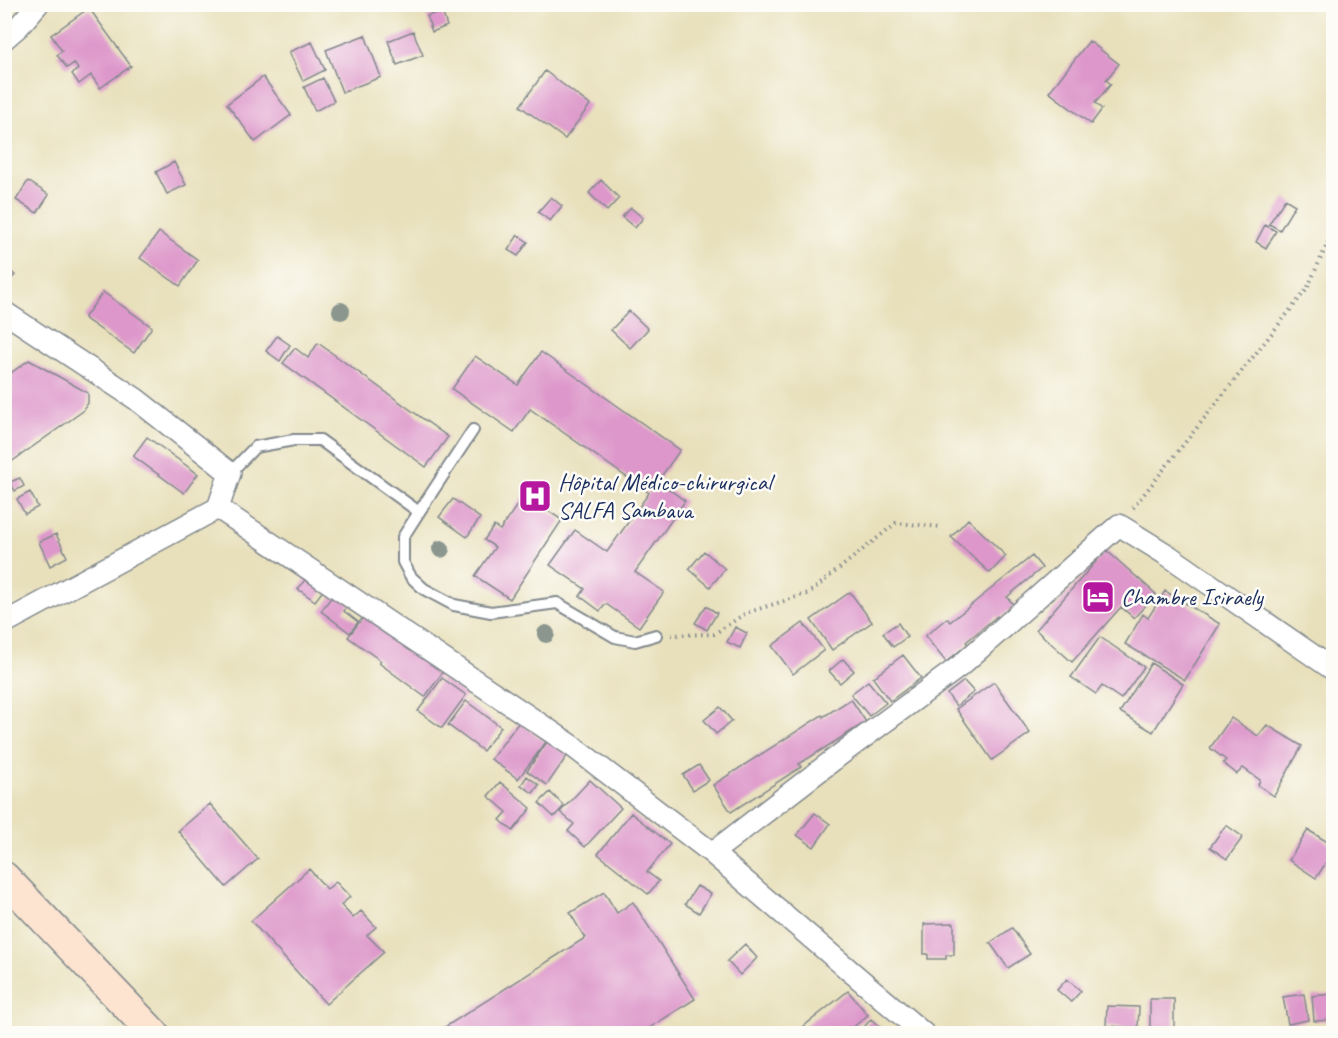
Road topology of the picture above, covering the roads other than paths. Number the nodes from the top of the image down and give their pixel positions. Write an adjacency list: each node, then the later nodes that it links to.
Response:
1 (38, 4): 2 (street)
2 (4, 39)
3 (4, 312): 5 (street)
4 (473, 430): 7 (lane)
5 (230, 472): 6 (street); 7 (lane)
6 (218, 508): 8 (street); 11 (street)
7 (419, 512): 9 (lane)
8 (4, 623)
9 (656, 635)
10 (1334, 670): 11 (street)
11 (712, 853): 14 (street)
12 (4, 878): 13 (main road)
13 (154, 1034)
14 (924, 1034)

